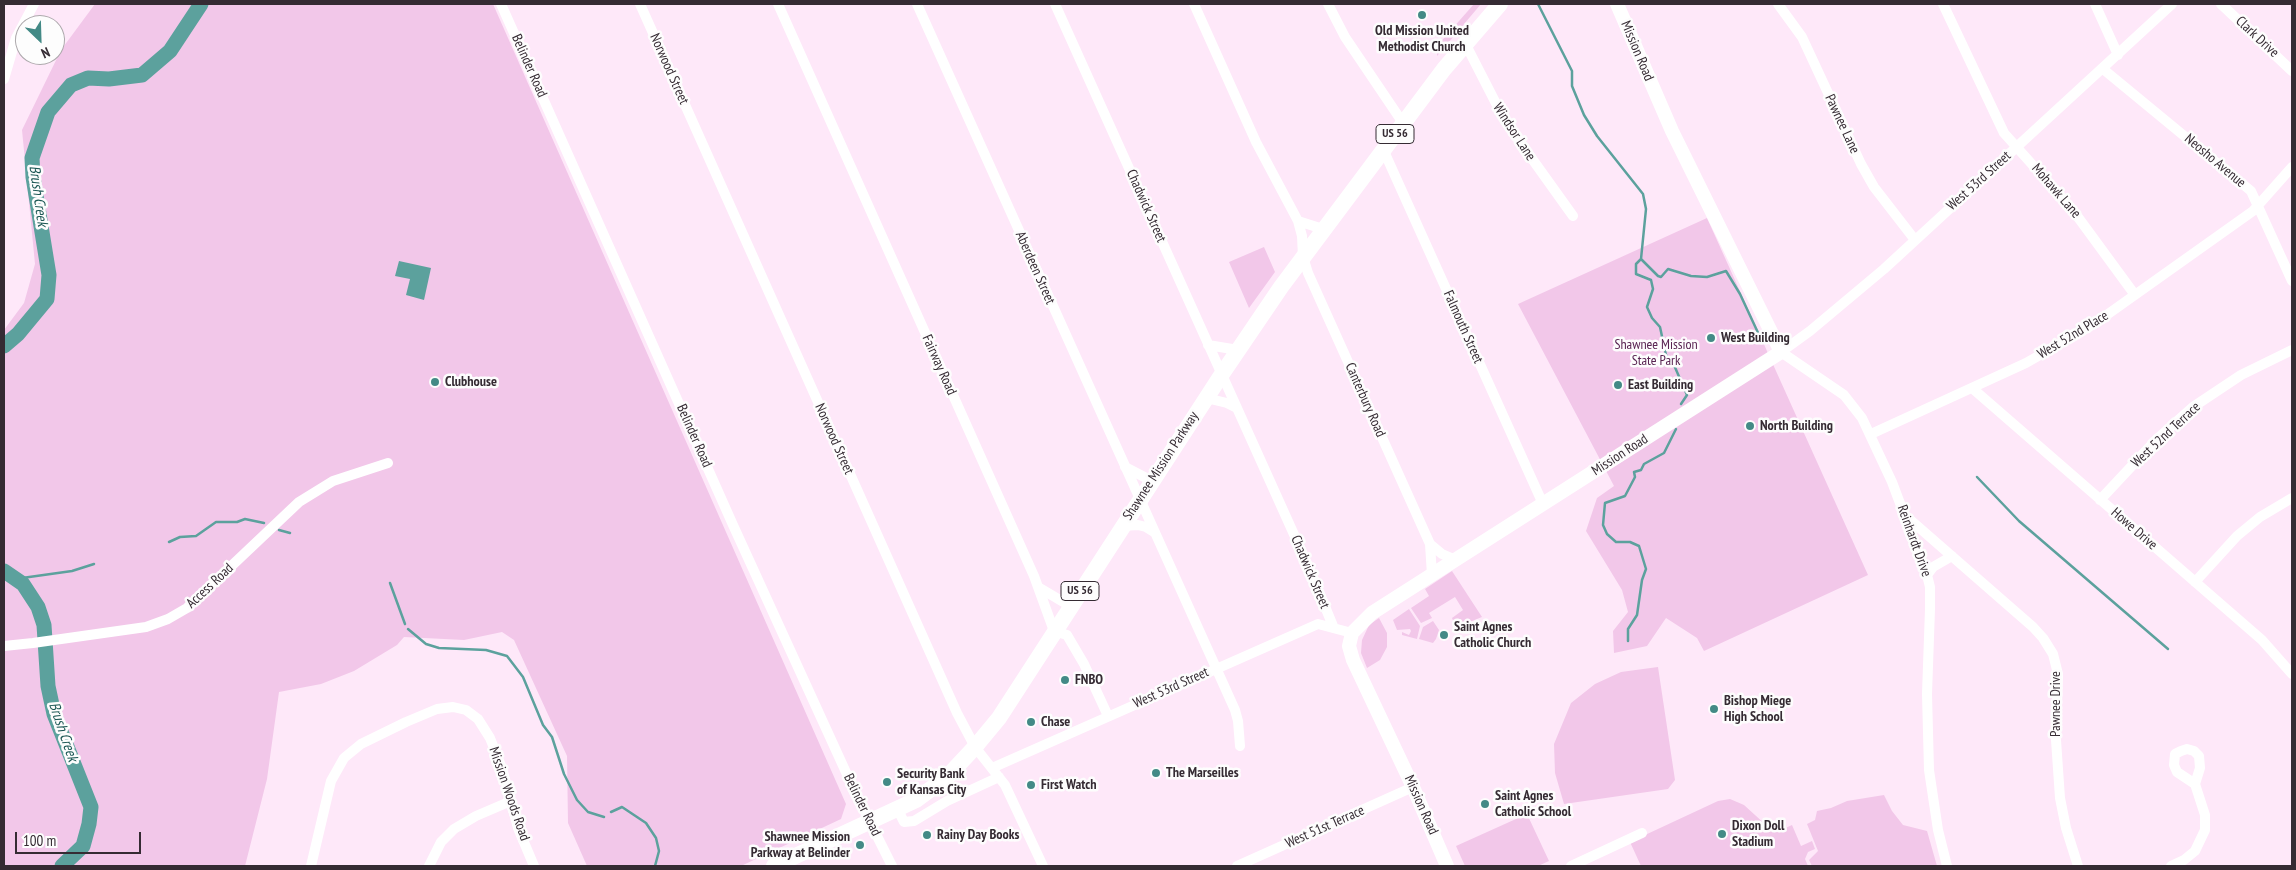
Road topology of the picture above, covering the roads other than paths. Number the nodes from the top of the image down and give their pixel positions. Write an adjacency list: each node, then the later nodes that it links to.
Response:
1 (34, 4): 20 (street)
2 (501, 4): 74 (street, Belinder Road)
3 (640, 4): 68 (street, Norwood Street)
4 (778, 4): 58 (street, Fairway Road)
5 (917, 4): 43 (street, Aberdeen Street)
6 (1056, 4): 33 (street, Chadwick Street)
7 (1194, 4): 27 (street)
8 (1328, 4): 21 (street)
9 (1500, 4): 16 (highway, Shawnee Mission Parkway / US 56)
10 (1617, 4): 36 (main road, Mission Road)
11 (1778, 4): 29 (street, Pawnee Lane)
12 (1944, 4): 22 (street, Mohawk Lane)
13 (2095, 4): 17 (street)
14 (2172, 4): 17 (street, West 53rd Street)
15 (2221, 4): 19 (street, Clark Drive)
16 (1465, 42): 21 (highway, Shawnee Mission Parkway / US 56); 26 (street, Windsor Lane)
17 (2118, 55): 18 (street, West 53rd Street)
18 (2102, 69): 22 (street, West 53rd Street); 25 (street, Neosho Avenue)
19 (2292, 71)
20 (4, 75)
21 (1403, 123): 23 (highway, Shawnee Mission Parkway / US 56)
22 (2016, 148): 29 (street, West 53rd Street); 32 (street, Mohawk Lane)
23 (1384, 149): 28 (highway, Shawnee Mission Parkway / US 56); 48 (street, Falmouth Street)
24 (2292, 168): 25 (street, West 52nd Place)
25 (2259, 206): 31 (street, Neosho Avenue); 32 (street, West 52nd Place)
26 (1573, 216)
27 (1298, 221): 28 (street); 30 (street, Canterbury Road)
28 (1323, 229): 30 (highway, Shawnee Mission Parkway / US 56)
29 (1915, 240): 36 (street, West 53rd Street)
30 (1303, 257): 34 (highway, Shawnee Mission Parkway / US 56); 52 (street, Canterbury Road)
31 (2292, 281)
32 (2135, 295): 38 (street, West 52nd Place)
33 (1208, 345): 34 (street); 37 (street, Chadwick Street)
34 (1238, 350): 37 (highway, Shawnee Mission Parkway / US 56)
35 (2292, 350): 47 (street, West 52nd Terrace)
36 (1781, 352): 41 (street, Reinhardt Drive); 48 (main road, Mission Road)
37 (1222, 374): 39 (highway, Shawnee Mission Parkway / US 56); 40 (street, Chadwick Street)
38 (1972, 388): 41 (street, West 52nd Place); 47 (street, Howe Drive)
39 (1206, 398): 40 (street); 44 (highway, Shawnee Mission Parkway / US 56)
40 (1237, 408): 60 (street, Chadwick Street)
41 (1871, 434): 49 (street, Reinhardt Drive)
42 (388, 463): 63 (street, Access Road)
43 (1124, 467): 44 (street); 46 (street, Aberdeen Street)
44 (1152, 481): 46 (highway, Shawnee Mission Parkway / US 56)
45 (2292, 498): 57 (street)
46 (1139, 500): 50 (highway, Shawnee Mission Parkway / US 56); 51 (street, Aberdeen Street)
47 (2100, 500): 57 (street, Howe Drive)
48 (1543, 504): 54 (main road, Mission Road)
49 (1905, 515): 53 (street, Pawnee Drive); 56 (street, Reinhardt Drive)
50 (1122, 526): 51 (street); 59 (highway, Shawnee Mission Parkway / US 56)
51 (1154, 532): 65 (street, Aberdeen Street)
52 (1430, 544): 54 (street); 55 (street, Canterbury Road)
53 (1952, 556): 56 (street); 86 (street, Pawnee Drive)
54 (1456, 560): 55 (main road, Mission Road)
55 (1432, 575): 62 (main road, Mission Road)
56 (1927, 575): 85 (street, Reinhardt Drive)
57 (2195, 582): 64 (street, Howe Drive)
58 (1038, 587): 59 (street); 61 (street, Fairway Road)
59 (1070, 606): 61 (highway, Shawnee Mission Parkway / US 56)
60 (1333, 626): 62 (street, West 53rd Street); 65 (street, West 53rd Street)
61 (1054, 631): 66 (street); 68 (highway, Shawnee Mission Parkway / US 56)
62 (1352, 633): 71 (main road, Mission Road)
63 (4, 646)
64 (2290, 667)
65 (1216, 668): 66 (street, West 53rd Street); 67 (street, Aberdeen Street)
66 (1108, 716): 69 (street, West 53rd Street)
67 (1240, 746)
68 (975, 747): 69 (street, Norwood Street); 73 (highway, Shawnee Mission Parkway / US 56)
69 (995, 773): 73 (street, West 53rd Street); 82 (street, Norwood Street)
70 (2195, 784): 87 (street)
71 (1413, 787): 83 (street, West 51st Terrace); 84 (main road, Mission Road)
72 (511, 801): 77 (street, Mission Woods Road); 78 (street); 79 (street, Mission Woods Road)
73 (898, 810): 74 (highway, Shawnee Mission Parkway / US 56)
74 (871, 823): 80 (highway, Shawnee Mission Parkway / US 56); 81 (street, Belinder Road)
75 (1642, 833): 76 (street)
76 (1576, 865)
77 (311, 866)
78 (429, 866)
79 (534, 866)
80 (774, 866)
81 (892, 866)
82 (1043, 866)
83 (1237, 866)
84 (1447, 866)
85 (1947, 866)
86 (2078, 866)
87 (2171, 866)

